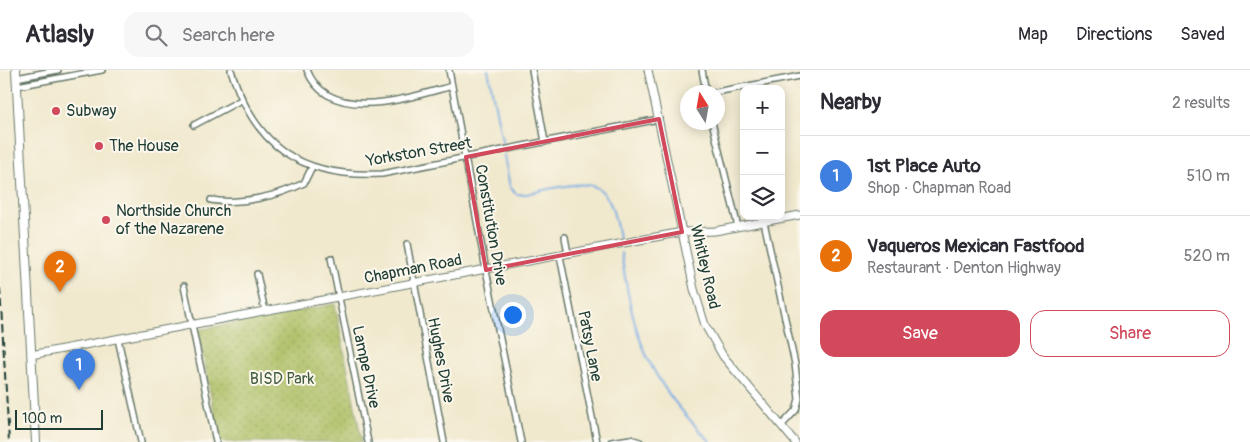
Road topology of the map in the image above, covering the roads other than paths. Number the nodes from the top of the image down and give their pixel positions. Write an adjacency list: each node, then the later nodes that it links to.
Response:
1 (58, 70): 10 (street)
2 (102, 70): 9 (street)
3 (231, 70): 16 (street, Yorkston Street)
4 (308, 70): 14 (street)
5 (450, 70): 14 (street, Constitution Drive)
6 (533, 70): 20 (street)
7 (648, 70): 17 (street, Whitley Road)
8 (702, 70): 12 (street)
9 (74, 73): 13 (street)
10 (16, 74): 13 (main road)
11 (800, 76): 15 (street)
12 (705, 85)
13 (17, 86): 40 (main road)
14 (452, 86): 21 (street, Constitution Drive)
15 (725, 90)
16 (241, 100): 18 (street); 22 (street, Yorkston Street)
17 (659, 119): 20 (street, Yorkston Street); 27 (street, Whitley Road)
18 (194, 125)
19 (714, 130): 26 (street)
20 (545, 142): 21 (street, Yorkston Street)
21 (466, 157): 22 (street, Yorkston Street); 32 (street, Constitution Drive)
22 (312, 167): 23 (street)
23 (211, 200)
24 (800, 215): 25 (street, Chapman Road)
25 (764, 222): 26 (street, Chapman Road); 41 (street)
26 (738, 227): 27 (street, Chapman Road)
27 (682, 232): 30 (street, Chapman Road); 42 (street, Whitley Road)
28 (565, 237): 30 (street, Patsy Lane)
29 (407, 244): 34 (street, Hughes Drive)
30 (564, 255): 32 (street, Chapman Road); 49 (street, Patsy Lane)
31 (331, 258): 36 (street, Lampe Drive)
32 (486, 270): 34 (street, Chapman Road); 48 (street, Constitution Drive)
33 (257, 274): 37 (street)
34 (414, 283): 36 (street, Chapman Road); 47 (street, Hughes Drive)
35 (184, 286): 38 (street)
36 (340, 297): 37 (street, Chapman Road); 46 (street, Lampe Drive)
37 (265, 311): 38 (street, Chapman Road)
38 (192, 325): 39 (street, Chapman Road); 45 (street)
39 (118, 339): 40 (street, Chapman Road); 44 (street)
40 (31, 355): 43 (main road)
41 (798, 364): 42 (street)
42 (782, 425): 52 (street, Whitley Road)
43 (36, 442)
44 (141, 442)
45 (216, 442)
46 (368, 442)
47 (444, 442)
48 (521, 442)
49 (597, 442)
50 (611, 442): 51 (street)
51 (640, 442)
52 (795, 442)

